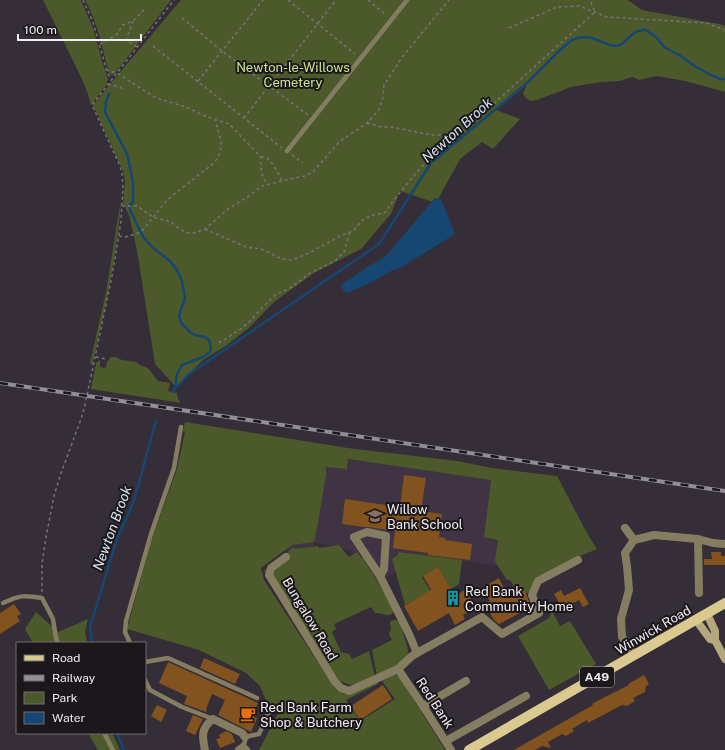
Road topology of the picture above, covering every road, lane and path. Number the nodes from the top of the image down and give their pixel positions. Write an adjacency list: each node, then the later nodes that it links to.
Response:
1 (83, 0): 18 (path)
2 (174, 0): 20 (path)
3 (263, 0): 21 (path)
4 (288, 0): 15 (path)
5 (336, 0): 15 (path)
6 (368, 0): 13 (path)
7 (407, 0): 13 (lane)
8 (449, 0): 33 (path)
9 (590, 0): 11 (path)
10 (146, 8): 14 (path)
11 (595, 12): 16 (path); 17 (path); 34 (path)
12 (182, 18): 21 (path)
13 (392, 19): 22 (lane)
14 (133, 21): 18 (path); 20 (path)
15 (317, 24): 22 (path); 28 (path)
16 (509, 28)
17 (725, 30)
18 (100, 44): 23 (path)
19 (153, 46): 26 (path)
20 (137, 47): 24 (path)
21 (222, 51): 26 (path); 28 (path)
22 (361, 58): 31 (lane)
23 (106, 70): 24 (path); 25 (path)
24 (117, 73): 25 (path); 32 (path)
25 (111, 80): 27 (path)
26 (198, 81): 30 (path)
27 (108, 84): 29 (path); 40 (path)
28 (269, 86): 30 (path); 31 (path)
29 (124, 90)
30 (244, 118): 35 (path)
31 (313, 119): 35 (lane)
32 (214, 120): 36 (path); 41 (path)
33 (366, 123): 34 (path); 38 (path)
34 (458, 135): 43 (path)
35 (287, 151): 37 (path)
36 (261, 157): 38 (path); 39 (path)
37 (303, 163)
38 (282, 181): 39 (path)
39 (268, 184): 42 (path)
40 (121, 206): 41 (path); 44 (path)
41 (153, 217): 42 (path); 44 (path)
42 (205, 229): 43 (path)
43 (350, 232): 45 (path)
44 (119, 236): 46 (path)
45 (219, 344)
46 (96, 357): 47 (path); 57 (path)
47 (106, 359)
48 (181, 427): 64 (lane)
49 (625, 528): 51 (street)
50 (698, 539): 51 (street); 52 (street); 56 (street)
51 (634, 540): 66 (street)
52 (725, 544)
53 (286, 557): 69 (street, Bungalow Road)
54 (578, 560): 65 (street)
55 (380, 576): 55 (street); 65 (street)
56 (699, 593)
57 (42, 598): 58 (lane); 63 (lane)
58 (3, 603)
59 (725, 603): 60 (main road, Winwick Road / A49)
60 (707, 614): 61 (main road, Winwick Road / A49); 62 (main road)
61 (696, 620): 62 (main road); 66 (main road, Winwick Road / A49)
62 (714, 640): 67 (main road)
63 (58, 642)
64 (130, 642)
65 (417, 653): 69 (street)
66 (635, 655): 84 (main road, Winwick Road / A49)
67 (725, 659)
68 (146, 662): 73 (lane)
69 (398, 669): 74 (street, Red Bank)
70 (466, 681): 74 (street)
71 (146, 682): 76 (lane)
72 (526, 696): 79 (street)
73 (257, 698)
74 (424, 706): 79 (street, Red Bank)
75 (269, 712): 78 (lane)
76 (213, 719): 78 (street); 82 (street)
77 (105, 734): 81 (lane)
78 (245, 737): 80 (lane)
79 (446, 741): 83 (street, Red Bank)
80 (243, 749)
81 (113, 750)
82 (204, 750)
83 (451, 750)
84 (469, 750)

